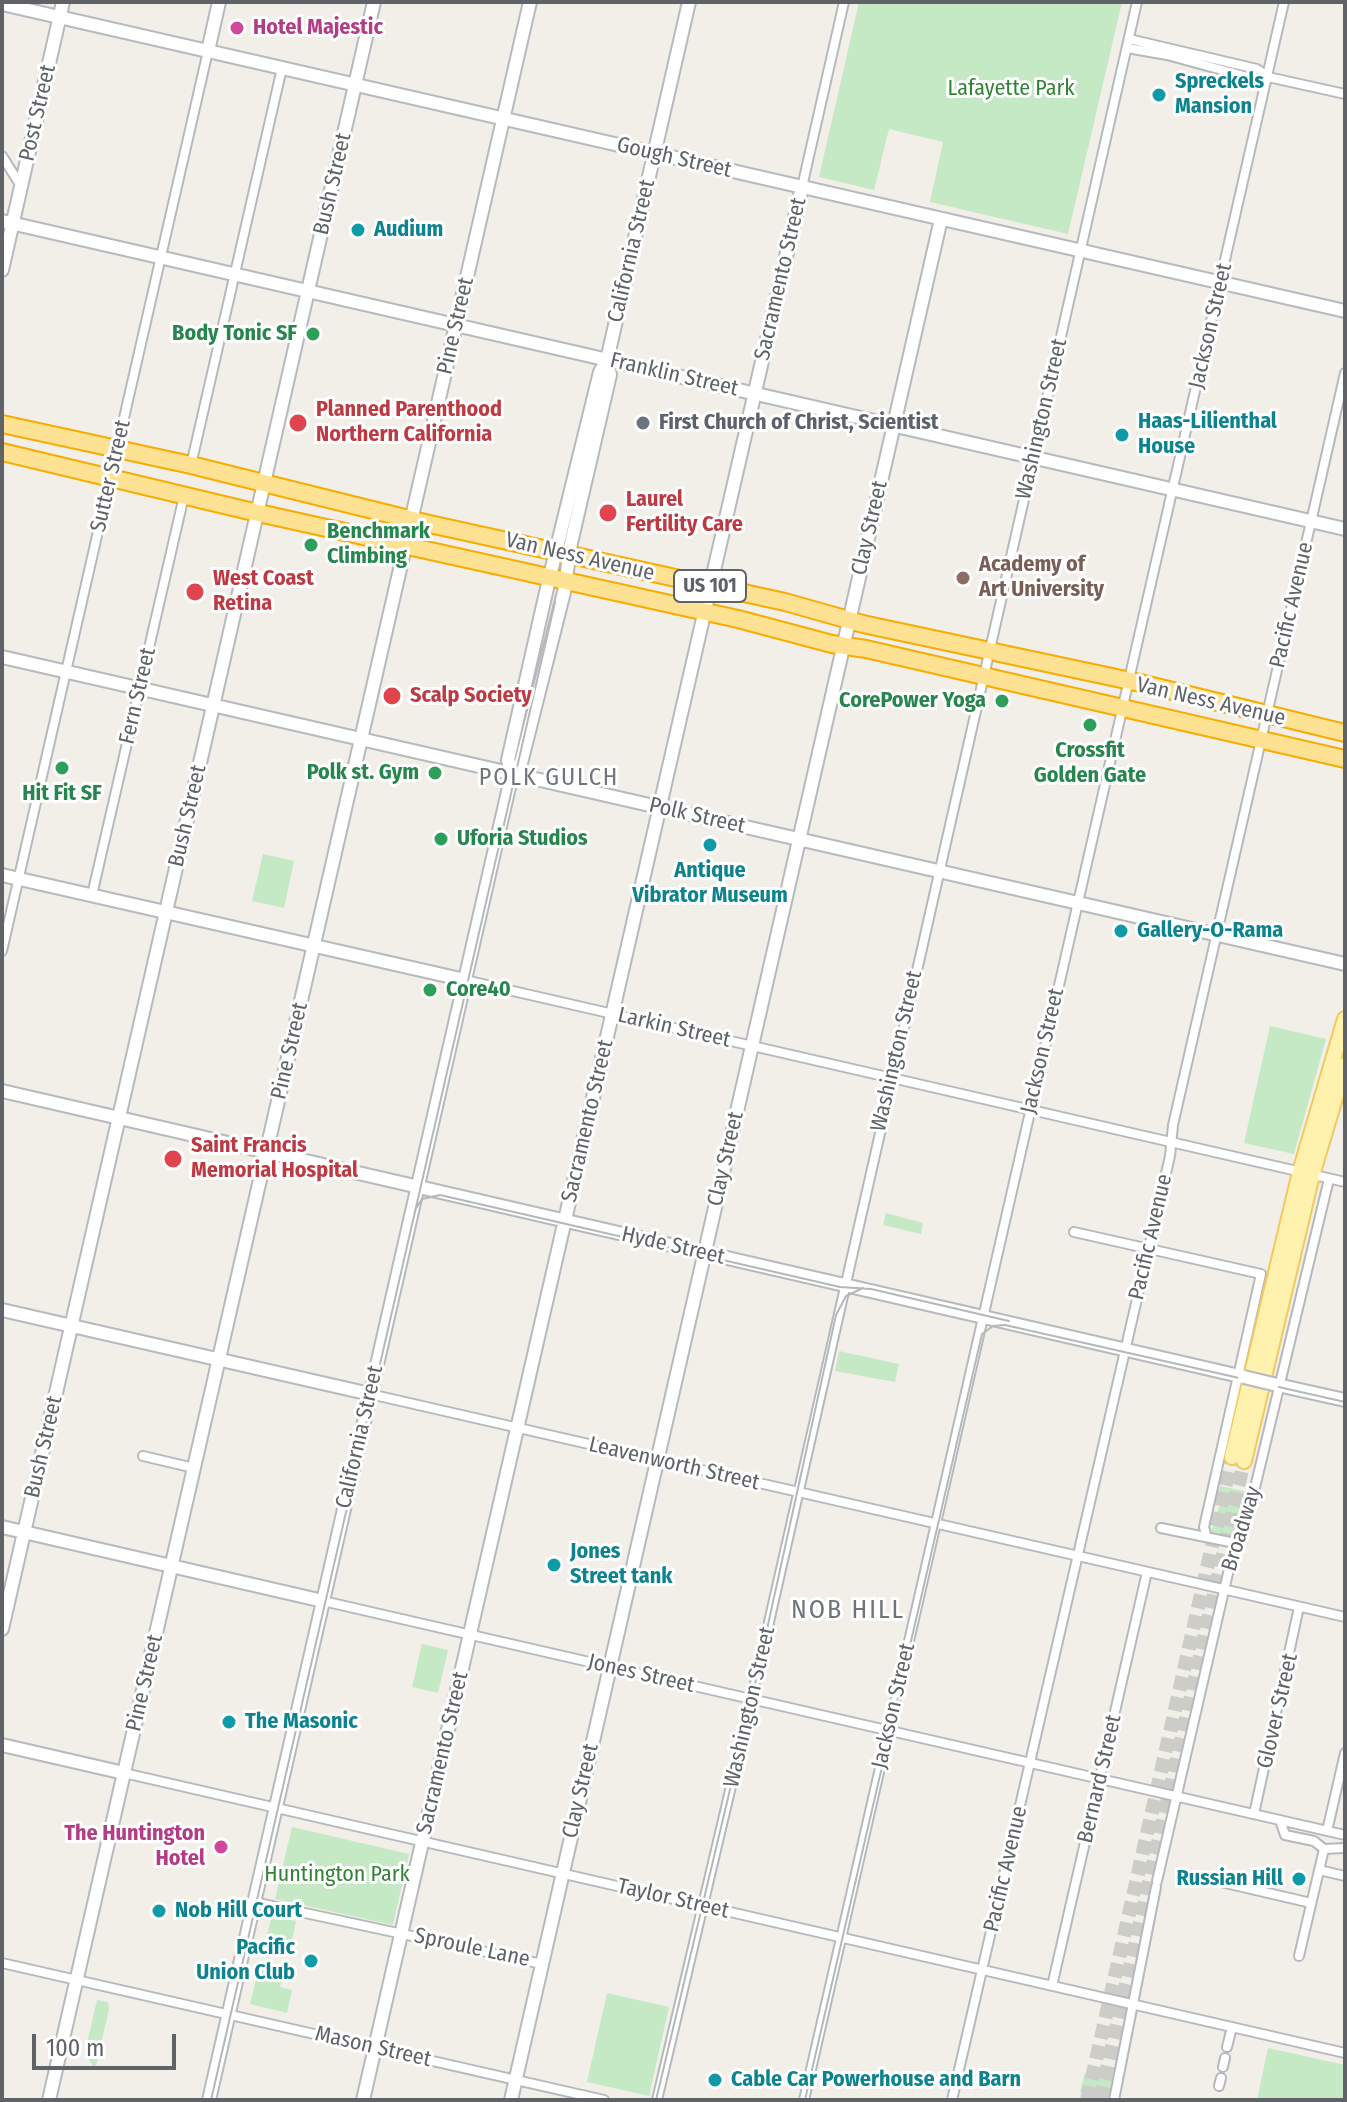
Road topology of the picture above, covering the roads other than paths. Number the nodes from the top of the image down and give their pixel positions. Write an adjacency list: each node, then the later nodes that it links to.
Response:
1 (63, 2): 10 (street, Post Street)
2 (219, 2): 12 (street, Sutter Street)
3 (374, 2): 15 (street, Bush Street)
4 (530, 2): 17 (street, Pine Street)
5 (689, 2): 18 (street, California Street)
6 (844, 2): 21 (street, Sacramento Street)
7 (1137, 2): 11 (street, Washington Street)
8 (1284, 2): 14 (street, Jackson Street)
9 (2, 4): 10 (street, Gough Street)
10 (60, 17): 12 (street, Gough Street); 20 (street, Post Street)
11 (1128, 44): 14 (street); 24 (street, Washington Street)
12 (208, 51): 13 (street, Gough Street); 25 (street, Sutter Street)
13 (282, 68): 15 (street, Gough Street); 27 (street)
14 (1268, 77): 16 (street); 28 (street, Jackson Street)
15 (355, 85): 17 (street, Gough Street); 29 (street, Bush Street)
16 (1345, 94)
17 (503, 119): 18 (street, Gough Street); 31 (street, Pine Street)
18 (654, 153): 21 (street, Gough Street); 32 (street, California Street)
19 (2, 156): 20 (street)
20 (21, 186): 23 (street, Post Street)
21 (802, 187): 22 (street, Gough Street); 34 (street, Sacramento Street)
22 (941, 219): 24 (street, Gough Street); 36 (street, Clay Street)
23 (7, 223): 25 (street, Franklin Street); 26 (street, Post Street)
24 (1080, 251): 28 (street, Gough Street); 39 (street, Washington Street)
25 (161, 258): 27 (street, Franklin Street); 37 (street, Sutter Street)
26 (2, 270)
27 (234, 275): 29 (street, Franklin Street); 40 (street)
28 (1221, 284): 30 (street, Gough Street); 43 (street, Jackson Street)
29 (308, 291): 31 (street, Franklin Street); 42 (street, Bush Street)
30 (1345, 311)
31 (456, 325): 32 (street, Franklin Street); 46 (street, Pine Street)
32 (607, 360): 34 (street, Franklin Street); 50 (street, California Street)
33 (1345, 373): 47 (street, Pacific Avenue)
34 (755, 393): 36 (street, Franklin Street); 52 (street, Sacramento Street)
35 (2, 424): 37 (highway, Van Ness Avenue / US 101)
36 (894, 425): 39 (street, Franklin Street); 54 (street, Clay Street)
37 (117, 449): 40 (highway, Van Ness Avenue / US 101); 41 (street, Sutter Street)
38 (2, 452): 41 (highway, Van Ness Avenue / US 101)
39 (1033, 457): 43 (street, Franklin Street); 56 (street, Washington Street)
40 (191, 465): 42 (highway, Van Ness Avenue / US 101)
41 (111, 477): 44 (highway, Van Ness Avenue / US 101); 58 (street, Sutter Street)
42 (264, 484): 45 (street, Bush Street); 46 (highway, Van Ness Avenue / US 101)
43 (1172, 489): 47 (street, Franklin Street); 60 (street, Jackson Street)
44 (184, 496): 45 (highway, Van Ness Avenue / US 101); 61 (street, Fern Street)
45 (258, 512): 49 (highway, Van Ness Avenue / US 101); 62 (street, Bush Street)
46 (412, 519): 49 (street, Pine Street); 50 (highway, Van Ness Avenue / US 101)
47 (1311, 521): 48 (street, Franklin Street); 64 (street, Pacific Avenue)
48 (1345, 529)
49 (406, 544): 51 (highway, Van Ness Avenue / US 101); 66 (street, Pine Street)
50 (563, 553): 51 (street, California Street); 52 (highway, Van Ness Avenue / US 101)
51 (558, 579): 53 (highway, Van Ness Avenue / US 101); 69 (street, California Street)
52 (710, 586): 53 (street, Sacramento Street); 54 (highway, Van Ness Avenue / US 101)
53 (704, 612): 55 (highway, Van Ness Avenue / US 101); 70 (street, Sacramento Street)
54 (849, 620): 55 (street, Clay Street); 56 (highway, Van Ness Avenue / US 101)
55 (843, 646): 59 (highway, Van Ness Avenue / US 101); 71 (street, Clay Street)
56 (988, 652): 59 (street, Washington Street); 60 (highway, Van Ness Avenue / US 101)
57 (2, 657): 58 (street, Polk Street)
58 (66, 671): 61 (street, Polk Street); 74 (street, Sutter Street)
59 (983, 676): 63 (highway, Van Ness Avenue / US 101); 72 (street, Washington Street)
60 (1128, 682): 63 (street, Jackson Street); 64 (highway, Van Ness Avenue / US 101)
61 (140, 688): 62 (street, Polk Street); 75 (street, Fern Street)
62 (213, 705): 66 (street, Polk Street); 77 (street, Bush Street)
63 (1122, 708): 67 (highway, Van Ness Avenue / US 101); 76 (street, Jackson Street)
64 (1267, 715): 65 (highway, Van Ness Avenue / US 101); 67 (street, Pacific Avenue)
65 (1345, 733)
66 (361, 739): 69 (street, Polk Street); 79 (street, Pine Street)
67 (1261, 741): 68 (highway, Van Ness Avenue / US 101); 78 (street, Pacific Avenue)
68 (1345, 759)
69 (512, 774): 70 (street, Polk Street); 82 (street, California Street)
70 (660, 807): 71 (street, Polk Street); 83 (street, Sacramento Street)
71 (799, 839): 72 (street, Polk Street); 85 (street, Clay Street)
72 (938, 871): 76 (street, Polk Street); 87 (street, Washington Street)
73 (2, 875): 74 (street, Larkin Street)
74 (19, 878): 75 (street, Larkin Street); 80 (street, Sutter Street)
75 (92, 895): 77 (street, Larkin Street)
76 (1077, 903): 78 (street, Polk Street); 89 (street, Jackson Street)
77 (166, 912): 79 (street, Larkin Street); 90 (street, Bush Street)
78 (1217, 934): 81 (street, Polk Street); 91 (street, Pacific Avenue)
79 (314, 946): 82 (street, Larkin Street); 92 (street, Pine Street)
80 (2, 951)
81 (1345, 964)
82 (465, 980): 83 (street, Larkin Street); 96 (street, California Street)
83 (612, 1014): 85 (street, Larkin Street); 97 (street, Sacramento Street)
84 (1345, 1019): 93 (main road, Broadway)
85 (752, 1046): 87 (street, Larkin Street); 100 (street, Clay Street)
86 (1345, 1065): 93 (main road, Broadway)
87 (891, 1078): 89 (street, Larkin Street); 101 (street, Washington Street)
88 (2, 1091): 90 (street, Hyde Street)
89 (1030, 1110): 91 (street, Larkin Street); 103 (street, Jackson Street)
90 (119, 1118): 92 (street, Hyde Street); 104 (street, Bush Street)
91 (1171, 1142): 93 (street, Larkin Street); 99 (street, Pacific Avenue)
92 (267, 1153): 96 (street, Hyde Street); 106 (street, Pine Street)
93 (1306, 1173): 94 (street, Larkin Street); 113 (main road, Broadway)
94 (1329, 1179): 95 (street, Larkin Street); 108 (street, Broadway)
95 (1345, 1182)
96 (417, 1187): 97 (street, Hyde Street); 109 (street, California Street)
97 (565, 1221): 100 (street, Hyde Street); 111 (street, Sacramento Street)
98 (1074, 1232): 99 (street)
99 (1149, 1247): 105 (street, Pacific Avenue); 107 (street, Broadway)
100 (704, 1253): 101 (street, Hyde Street); 114 (street, Clay Street)
101 (844, 1285): 103 (street, Hyde Street); 116 (street, Washington Street)
102 (2, 1310): 104 (street, Leavenworth Street)
103 (982, 1318): 105 (street, Hyde Street); 117 (street, Jackson Street)
104 (72, 1326): 106 (street, Leavenworth Street); 120 (street, Bush Street)
105 (1125, 1350): 107 (street, Hyde Street); 123 (street, Pacific Avenue)
106 (219, 1359): 109 (street, Leavenworth Street); 115 (street, Pine Street)
107 (1241, 1377): 108 (street, Hyde Street, bridge); 121 (street, Broadway)
108 (1277, 1385): 110 (street, Hyde Street); 122 (street, Broadway)
109 (370, 1394): 111 (street, Leavenworth Street); 127 (street, California Street)
110 (1345, 1400)
111 (517, 1428): 114 (street, Leavenworth Street); 131 (street, Sacramento Street)
112 (143, 1456): 115 (street)
113 (1238, 1459)
114 (657, 1460): 116 (street, Leavenworth Street); 132 (street, Clay Street)
115 (194, 1468): 124 (street, Pine Street)
116 (798, 1492): 117 (street, Leavenworth Street); 133 (street, Washington Street)
117 (936, 1523): 123 (street, Leavenworth Street); 134 (street, Jackson Street)
118 (2, 1527): 120 (street, Jones Street)
119 (1161, 1528): 121 (street)
120 (24, 1532): 124 (street, Jones Street); 130 (street, Bush Street)
121 (1206, 1534): 122 (street)
122 (1235, 1543): 126 (street, Broadway)
123 (1078, 1556): 125 (street, Leavenworth Street); 137 (street, Pacific Avenue)
124 (172, 1566): 127 (street, Jones Street); 138 (street, Pine Street)
125 (1147, 1572): 126 (street, Leavenworth Street); 139 (street, Bernard Street)
126 (1224, 1590): 128 (street, Leavenworth Street); 140 (street, Broadway)
127 (323, 1601): 131 (street, Jones Street); 141 (street, California Street)
128 (1299, 1607): 129 (street, Leavenworth Street); 142 (street, Glover Street)
129 (1345, 1617)
130 (2, 1629)
131 (470, 1635): 132 (street, Jones Street); 146 (street, Sacramento Street)
132 (610, 1667): 133 (street, Jones Street); 150 (street, Clay Street)
133 (752, 1699): 134 (street, Jones Street); 155 (street, Washington Street)
134 (888, 1731): 137 (street, Jones Street); 157 (street, Jackson Street)
135 (2, 1745): 138 (street, Taylor Street)
136 (1345, 1753): 144 (street)
137 (1030, 1763): 139 (street, Jones Street); 161 (street, Pacific Avenue)
138 (124, 1773): 141 (street, Taylor Street); 162 (street, Pine Street)
139 (1100, 1779): 140 (street, Jones Street); 163 (street, Bernard Street)
140 (1177, 1797): 142 (street, Jones Street); 164 (street, Broadway)
141 (276, 1808): 146 (street, Taylor Street); 153 (street, California Street)
142 (1254, 1814): 143 (street, Jones Street)
143 (1280, 1820): 144 (street, Jones Street); 148 (street, Jones Street)
144 (1327, 1831): 145 (street, Jones Street)
145 (1345, 1835)
146 (423, 1841): 150 (street, Taylor Street); 156 (street, Sacramento Street)
147 (1345, 1848): 148 (street, Jones Street)
148 (1324, 1849): 149 (street)
149 (1319, 1870): 151 (street); 154 (street)
150 (562, 1873): 155 (street, Taylor Street); 160 (street, Clay Street)
151 (1345, 1876)
152 (1204, 1878): 154 (street)
153 (254, 1902): 156 (street, Sproule Lane); 165 (street, California Street)
154 (1311, 1903): 158 (street)
155 (703, 1906): 157 (street, Taylor Street); 176 (street, Washington Street)
156 (401, 1934): 160 (street, Sproule Lane); 167 (street, Sacramento Street)
157 (841, 1939): 161 (street, Taylor Street); 177 (street, Jackson Street)
158 (1299, 1956)
159 (2, 1963): 162 (street, Mason Street)
160 (542, 1964): 170 (street, Clay Street)
161 (982, 1970): 163 (street, Taylor Street); 178 (street, Pacific Avenue)
162 (77, 1980): 165 (street, Mason Street); 171 (street, Pine Street)
163 (1052, 1986): 164 (street, Taylor Street)
164 (1131, 2005): 166 (street, Taylor Street); 179 (street, Broadway)
165 (228, 2015): 167 (street, Mason Street); 172 (street, California Street)
166 (1232, 2027): 168 (street); 169 (street, Taylor Street)
167 (375, 2047): 170 (street, Mason Street); 173 (street, Sacramento Street)
168 (1227, 2047)
169 (1345, 2053)
170 (515, 2080): 174 (street, Clay Street); 175 (street, Mason Street)
171 (49, 2100)
172 (209, 2100)
173 (363, 2100)
174 (511, 2100)
175 (604, 2100)
176 (657, 2100)
177 (804, 2100)
178 (952, 2100)
179 (1114, 2100)

